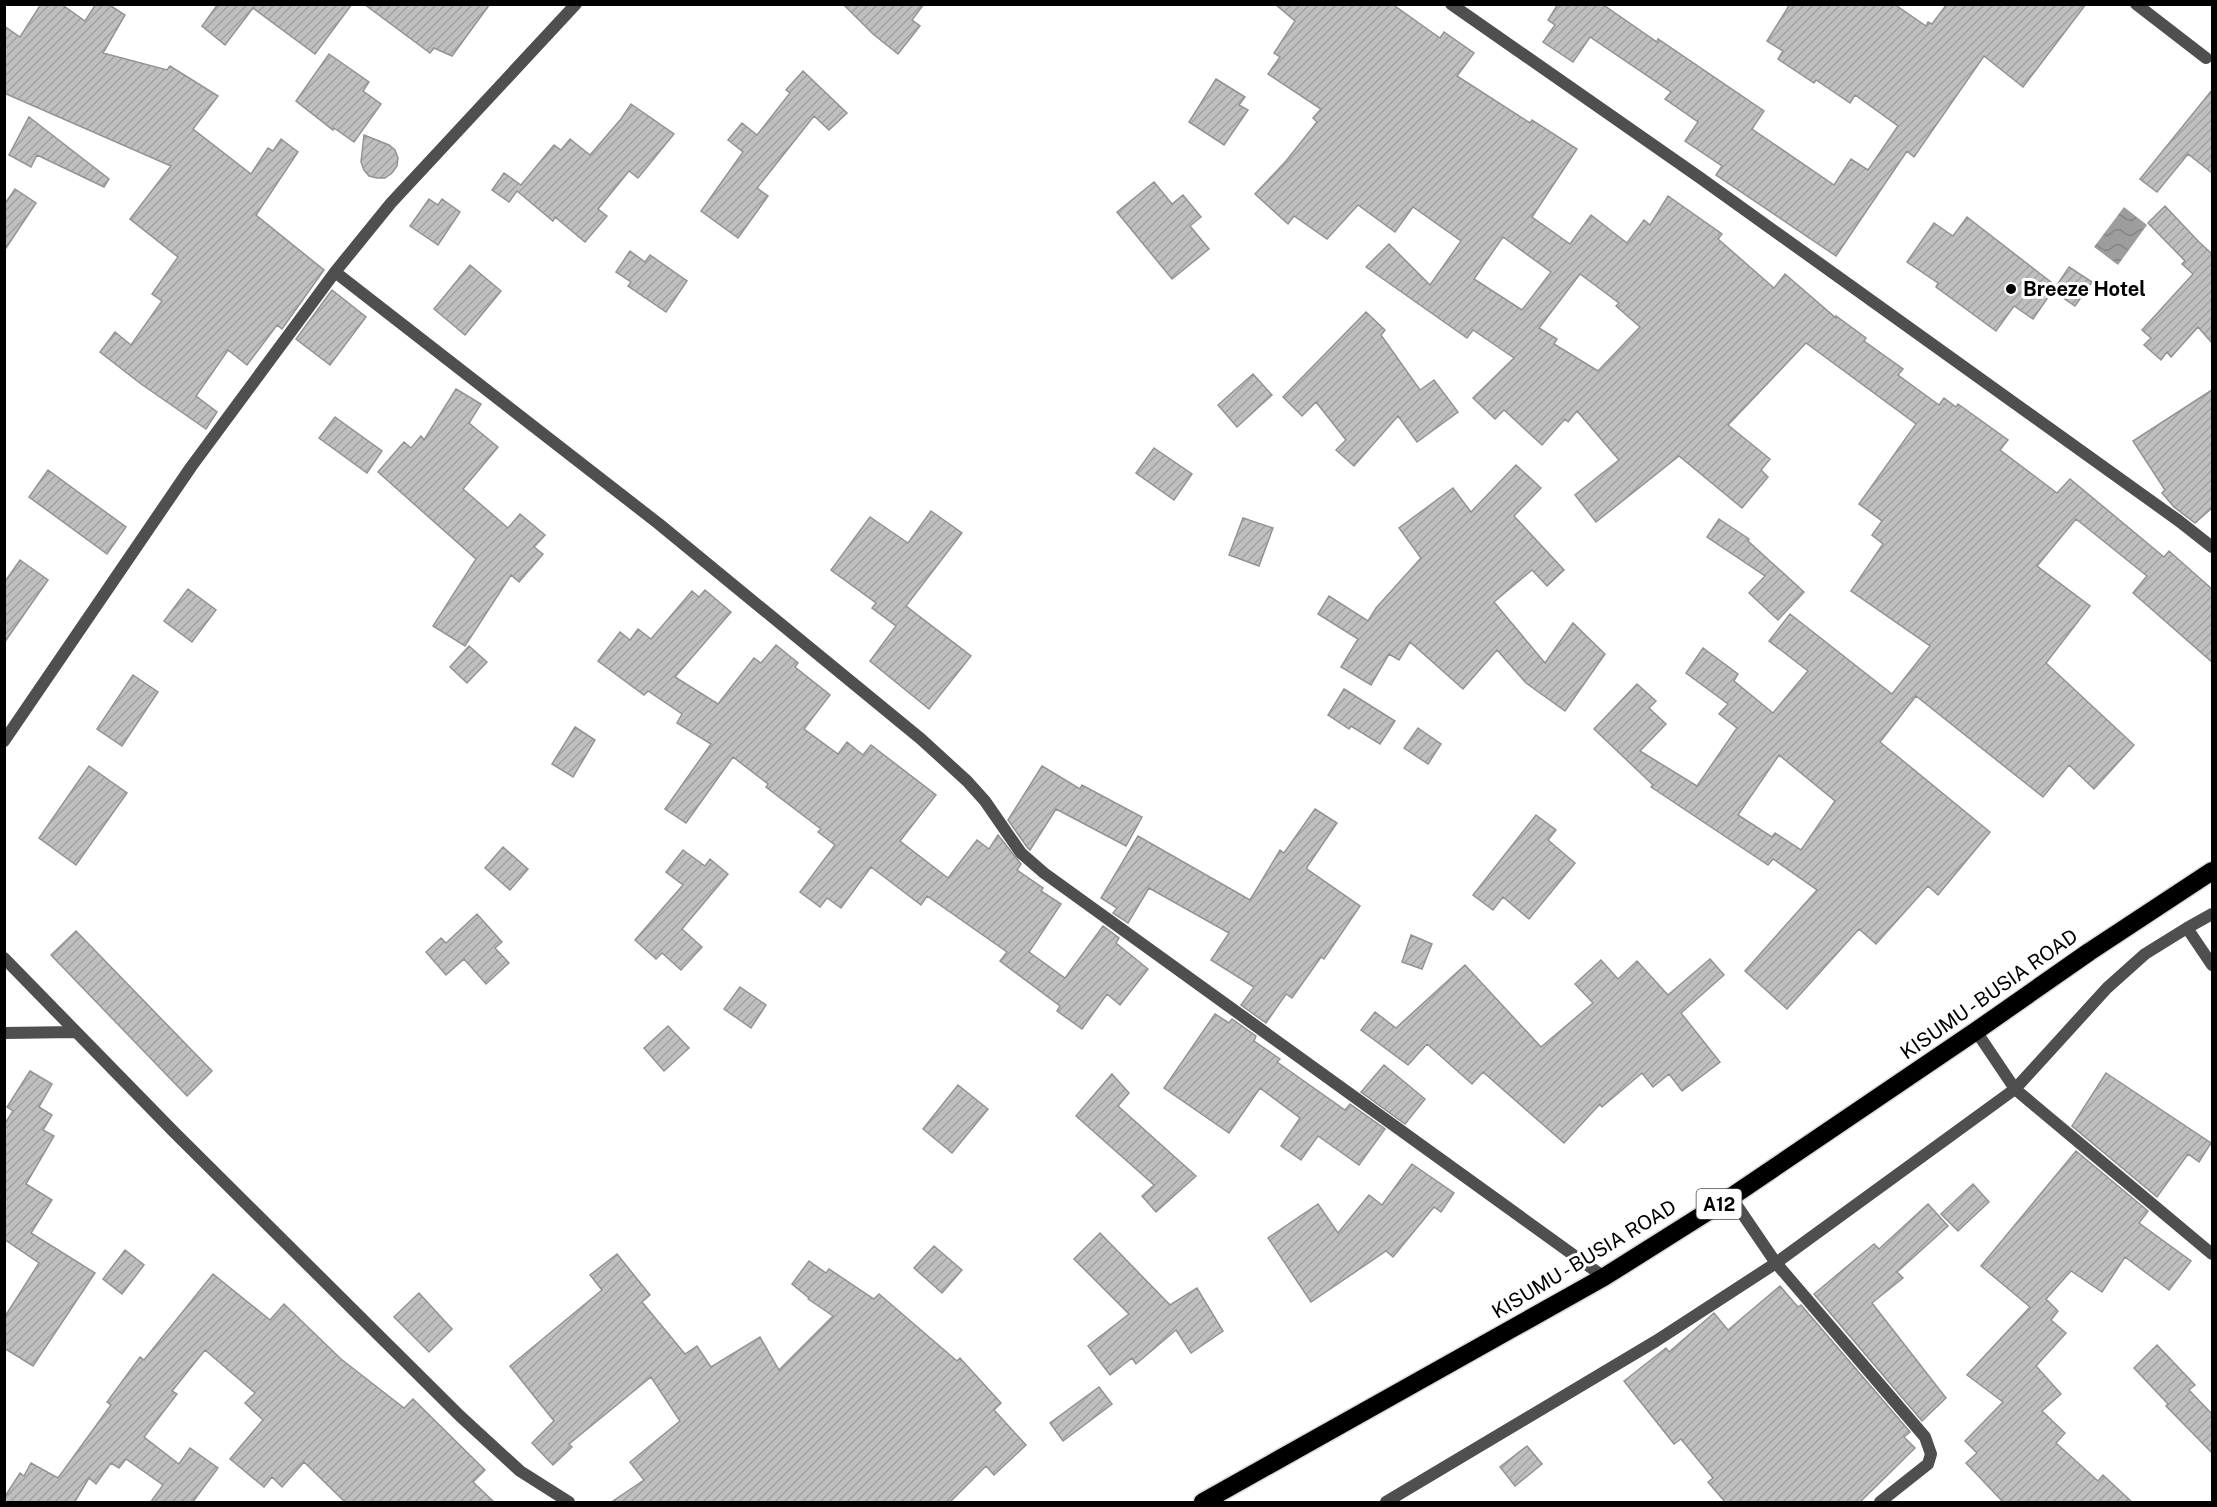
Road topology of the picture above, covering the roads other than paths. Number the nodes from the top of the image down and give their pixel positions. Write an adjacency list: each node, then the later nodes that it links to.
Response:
1 (576, 4): 5 (street)
2 (1451, 4): 6 (street)
3 (2136, 4): 4 (street)
4 (2206, 58)
5 (336, 272): 7 (street); 20 (street)
6 (2212, 548)
7 (4, 741)
8 (2212, 871): 13 (highway, KISUMU - BUSIA ROAD / A12)
9 (2212, 914): 10 (street)
10 (2187, 928): 12 (street); 16 (street)
11 (4, 958): 14 (street)
12 (2212, 965)
13 (1976, 1031): 16 (street); 17 (highway, KISUMU - BUSIA ROAD / A12)
14 (76, 1032): 15 (street); 21 (street)
15 (4, 1033)
16 (2015, 1089): 18 (street); 19 (street)
17 (1731, 1197): 19 (street); 20 (highway, KISUMU - BUSIA ROAD / A12)
18 (2212, 1254)
19 (1776, 1263): 23 (street); 24 (street)
20 (1604, 1277): 22 (highway, KISUMU - BUSIA ROAD / A12)
21 (569, 1503)
22 (1203, 1503)
23 (1386, 1503)
24 (1880, 1503)

